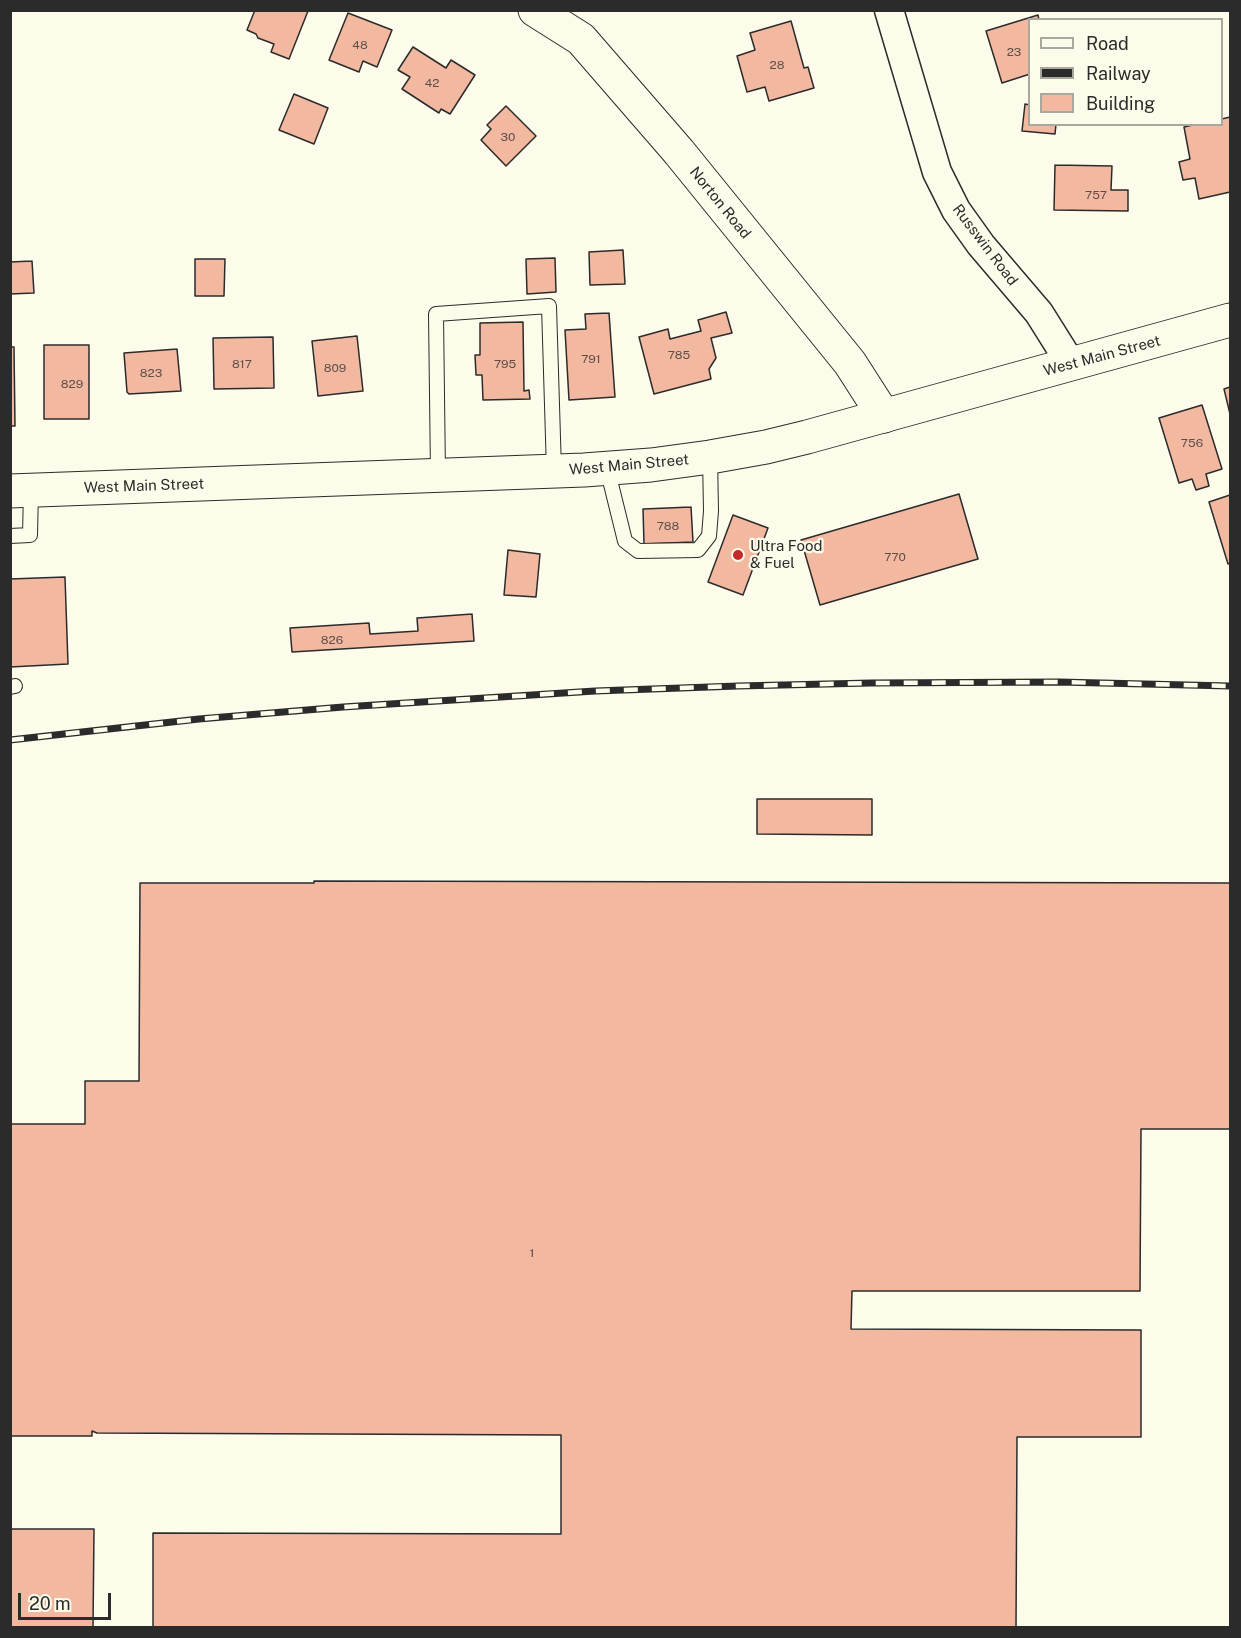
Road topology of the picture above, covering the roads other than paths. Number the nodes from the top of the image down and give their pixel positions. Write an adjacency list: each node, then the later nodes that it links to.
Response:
1 (535, 10): 5 (main road, Norton Road)
2 (889, 10): 4 (street, Russwin Road)
3 (1230, 320): 4 (main road, West Main Street)
4 (1071, 364): 5 (main road, West Main Street)
5 (884, 416): 6 (main road, West Main Street)
6 (710, 457): 7 (main road, West Main Street); 7 (lane)
7 (608, 468): 8 (main road, West Main Street)
8 (554, 471): 9 (main road, West Main Street); 9 (lane)
9 (438, 475): 10 (main road, West Main Street)
10 (21, 491): 11 (lane)
11 (10, 536)

